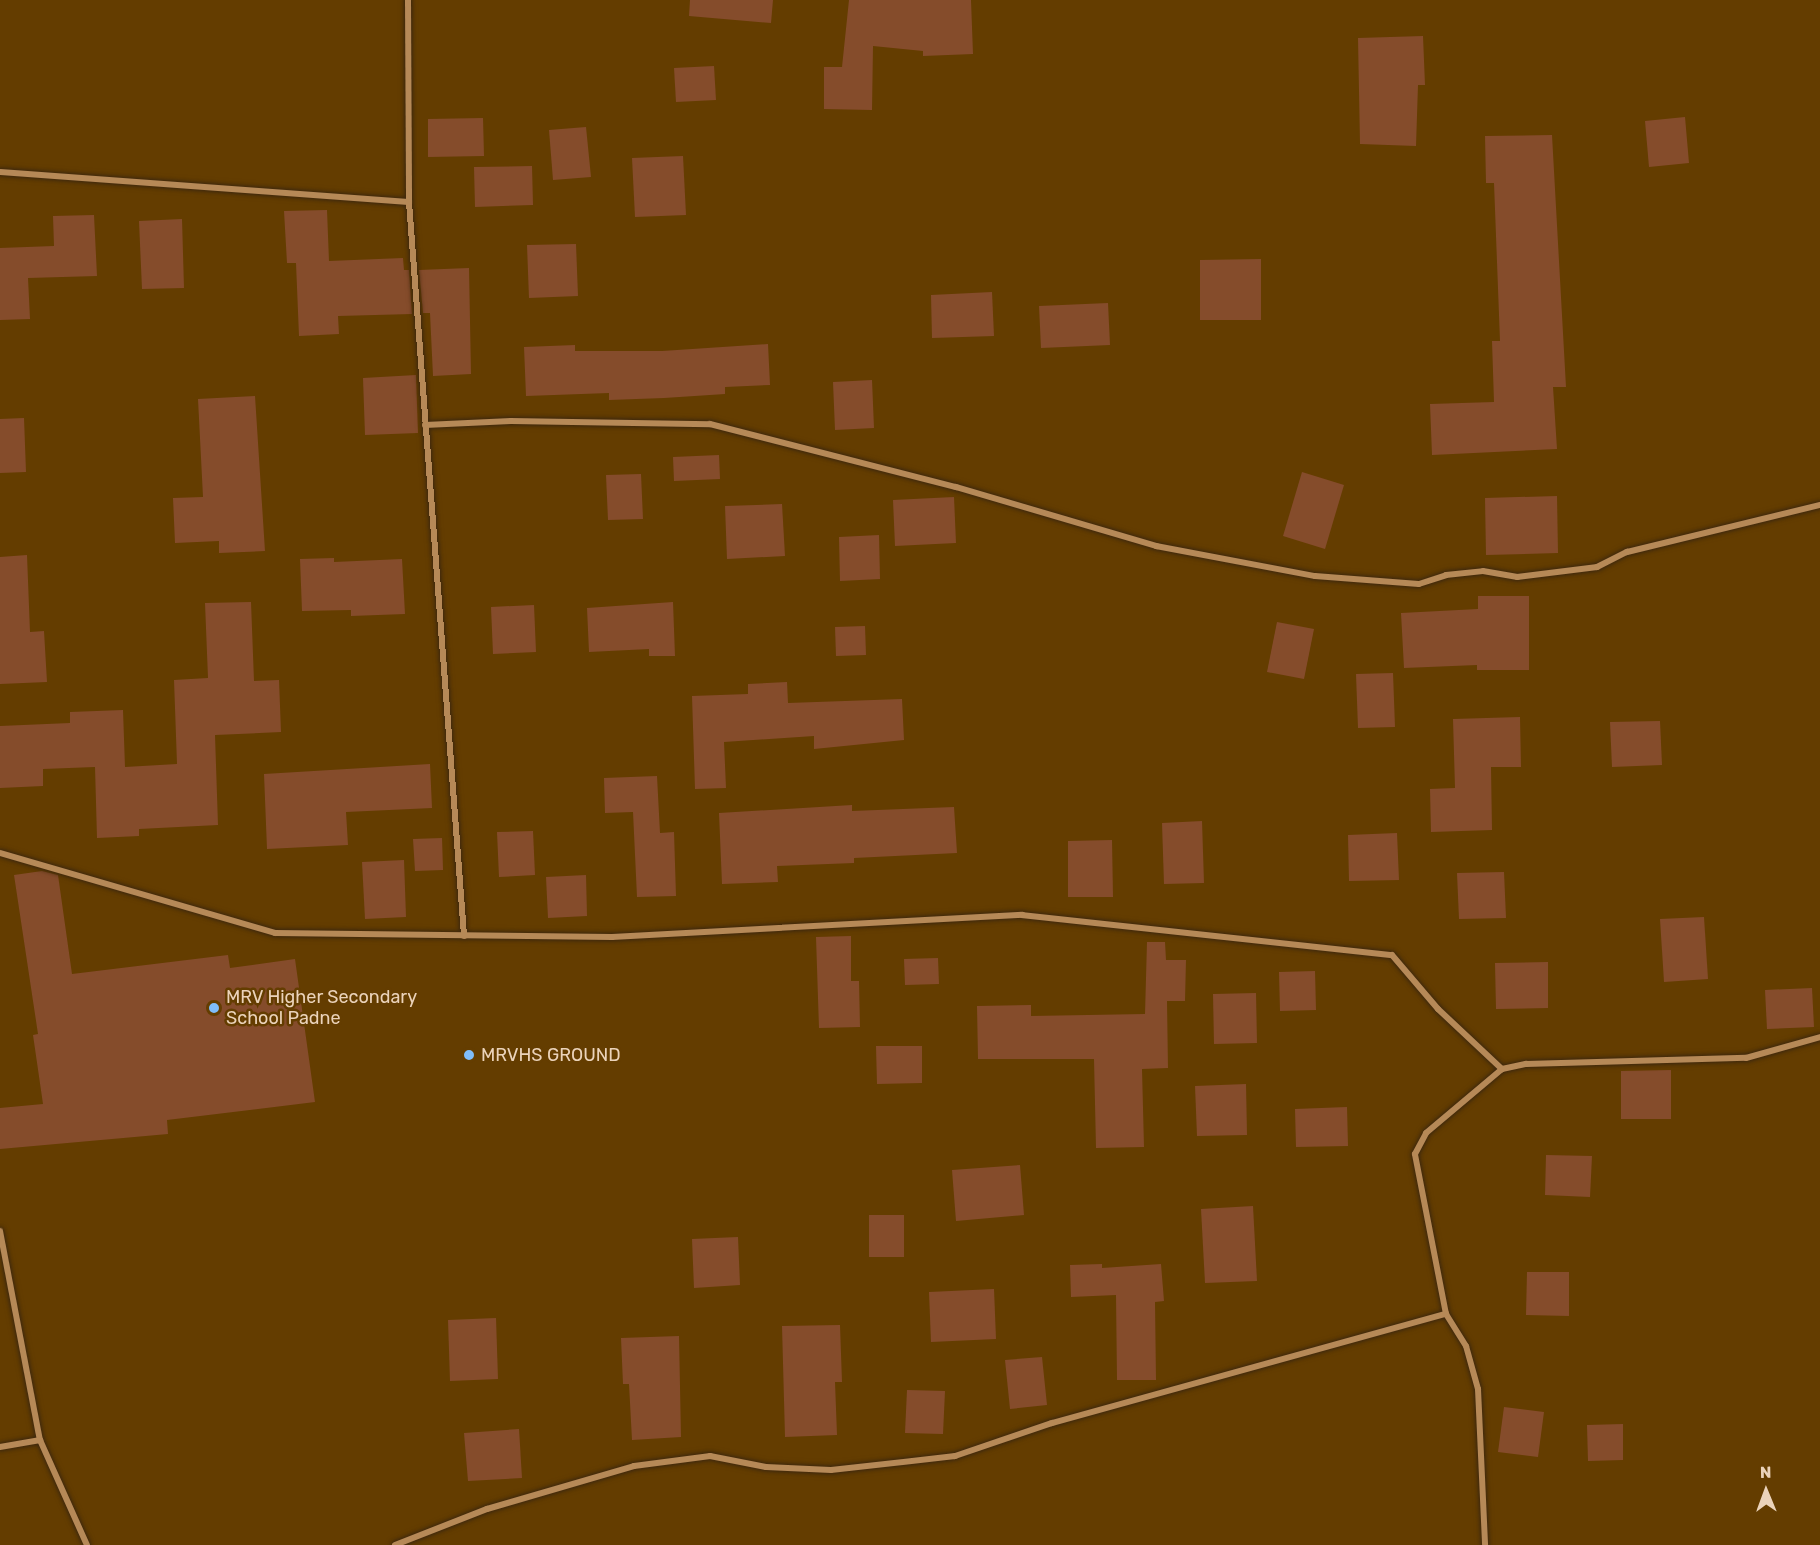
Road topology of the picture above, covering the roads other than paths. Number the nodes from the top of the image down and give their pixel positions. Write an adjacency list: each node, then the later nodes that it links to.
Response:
1 (408, 0): 3 (street)
2 (0, 172): 3 (street)
3 (408, 202): 4 (street)
4 (425, 425): 5 (street); 7 (street)
5 (1820, 505)
6 (0, 853): 7 (street)
7 (464, 936): 9 (street)
8 (1820, 1037): 9 (street)
9 (1502, 1069): 11 (street)
10 (0, 1231): 12 (street)
11 (1446, 1314): 15 (street); 16 (street)
12 (40, 1440): 13 (street); 14 (street)
13 (0, 1447)
14 (87, 1545)
15 (394, 1545)
16 (1485, 1545)

